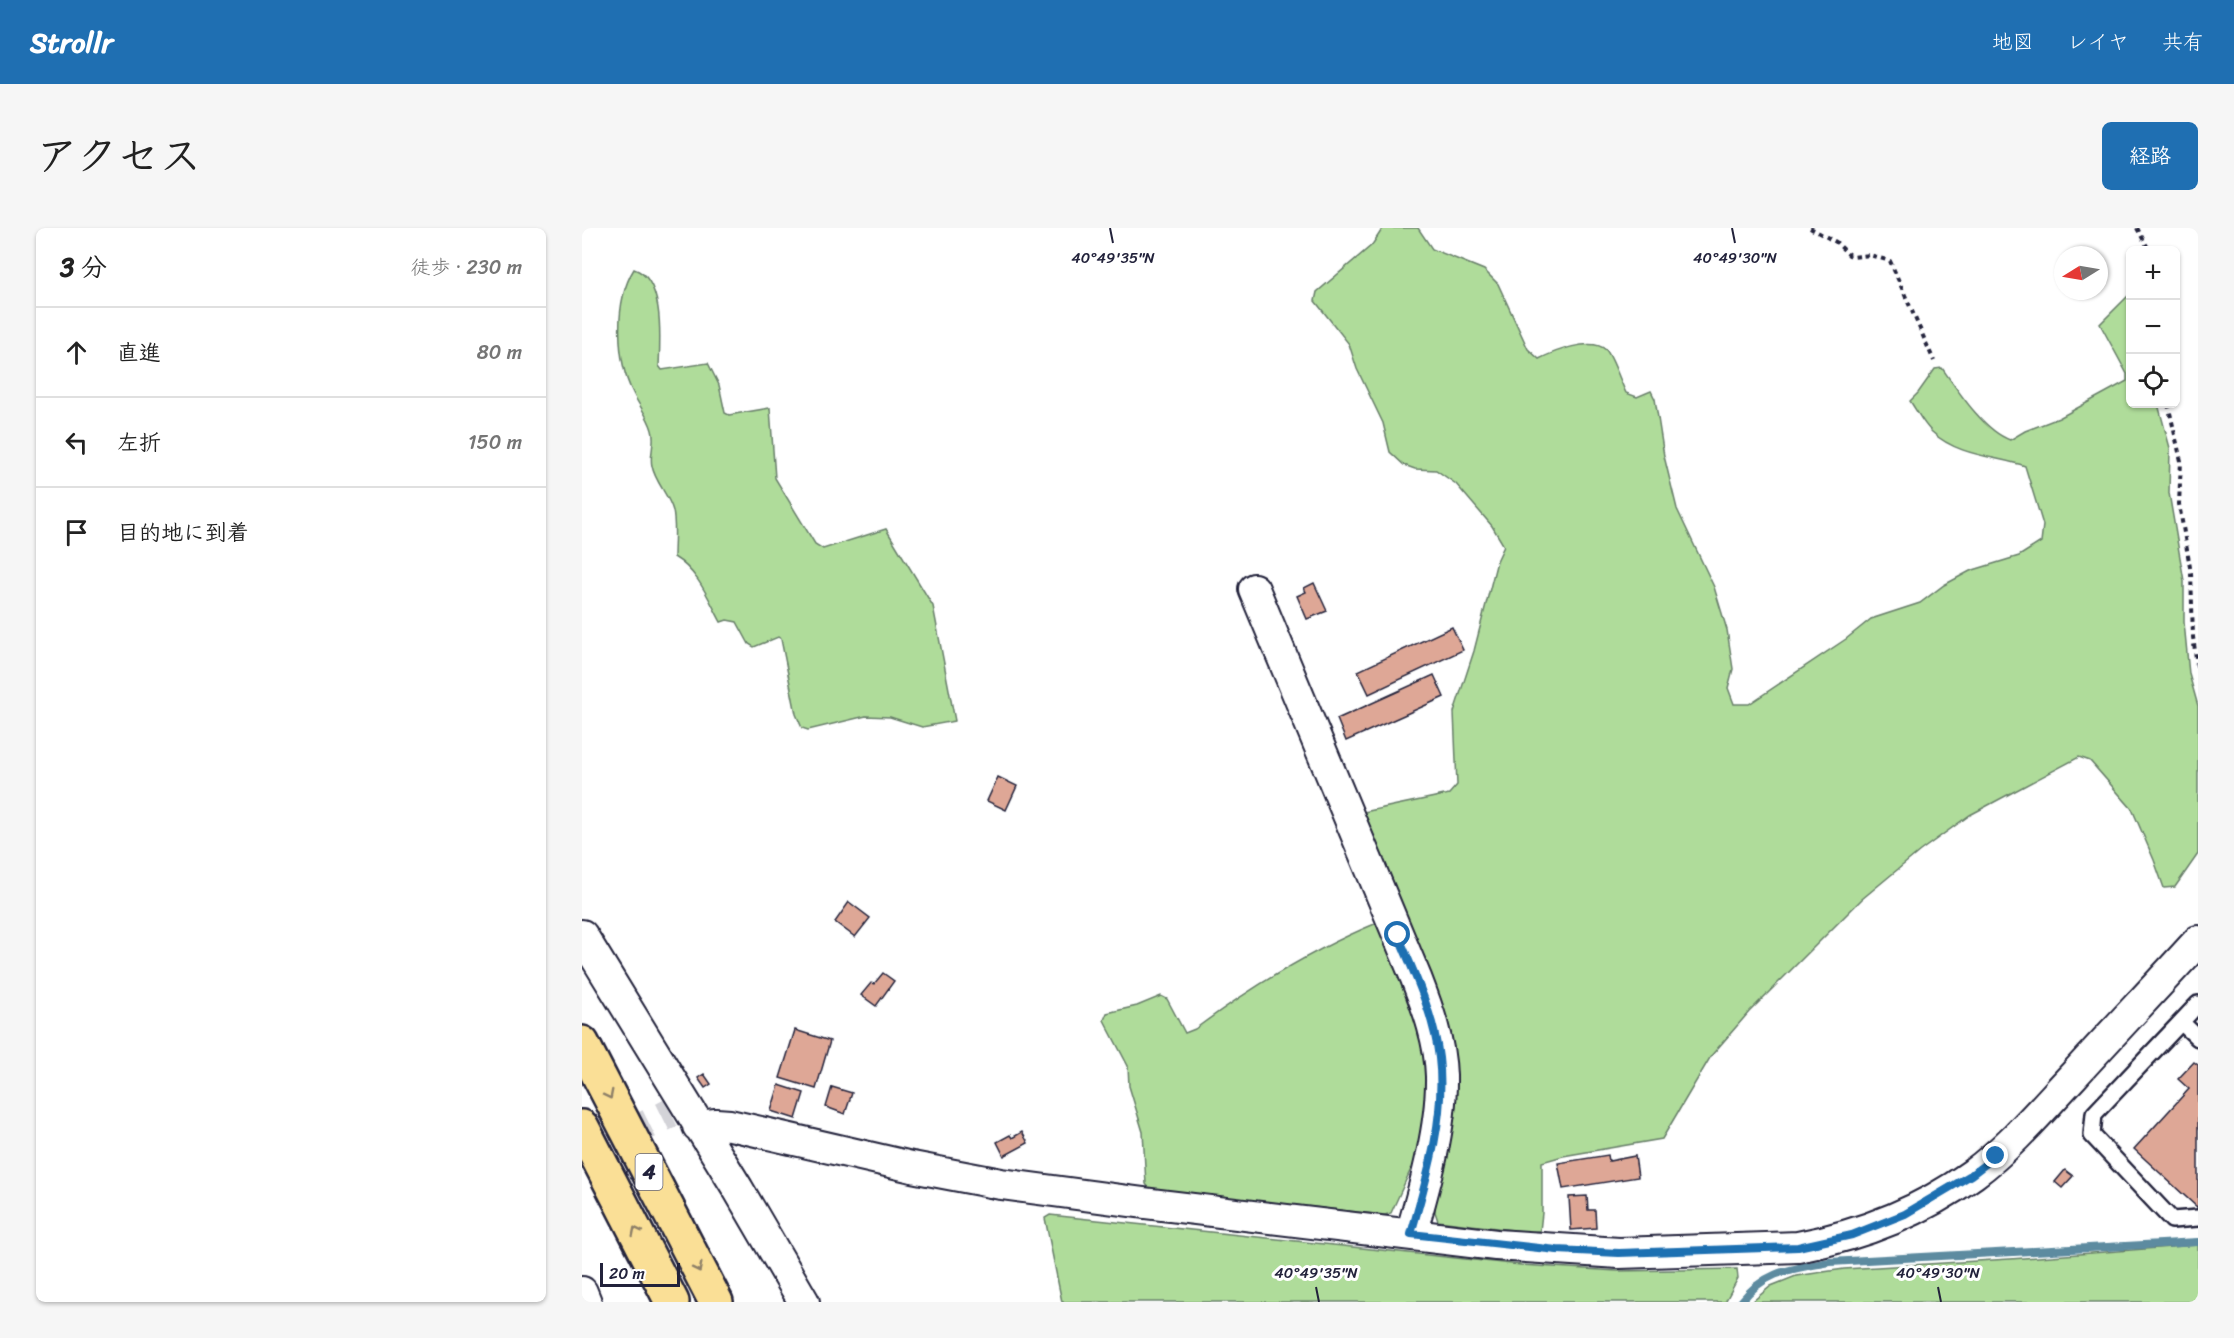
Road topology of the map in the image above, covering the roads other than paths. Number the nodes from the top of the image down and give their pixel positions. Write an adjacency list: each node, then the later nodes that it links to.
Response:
1 (1254, 589): 11 (street)
2 (582, 935): 8 (street)
3 (2198, 941): 11 (street)
4 (2198, 1004): 5 (lane)
5 (2181, 1022): 6 (lane); 10 (lane)
6 (2198, 1038)
7 (582, 1042): 15 (highway, 4, one-way to 15)
8 (685, 1115): 11 (street); 16 (street)
9 (582, 1127): 14 (highway, 4, one-way to 9)
10 (2198, 1218)
11 (1411, 1234)
12 (582, 1292): 13 (street)
13 (586, 1302)
14 (672, 1302)
15 (716, 1302)
16 (804, 1302)

